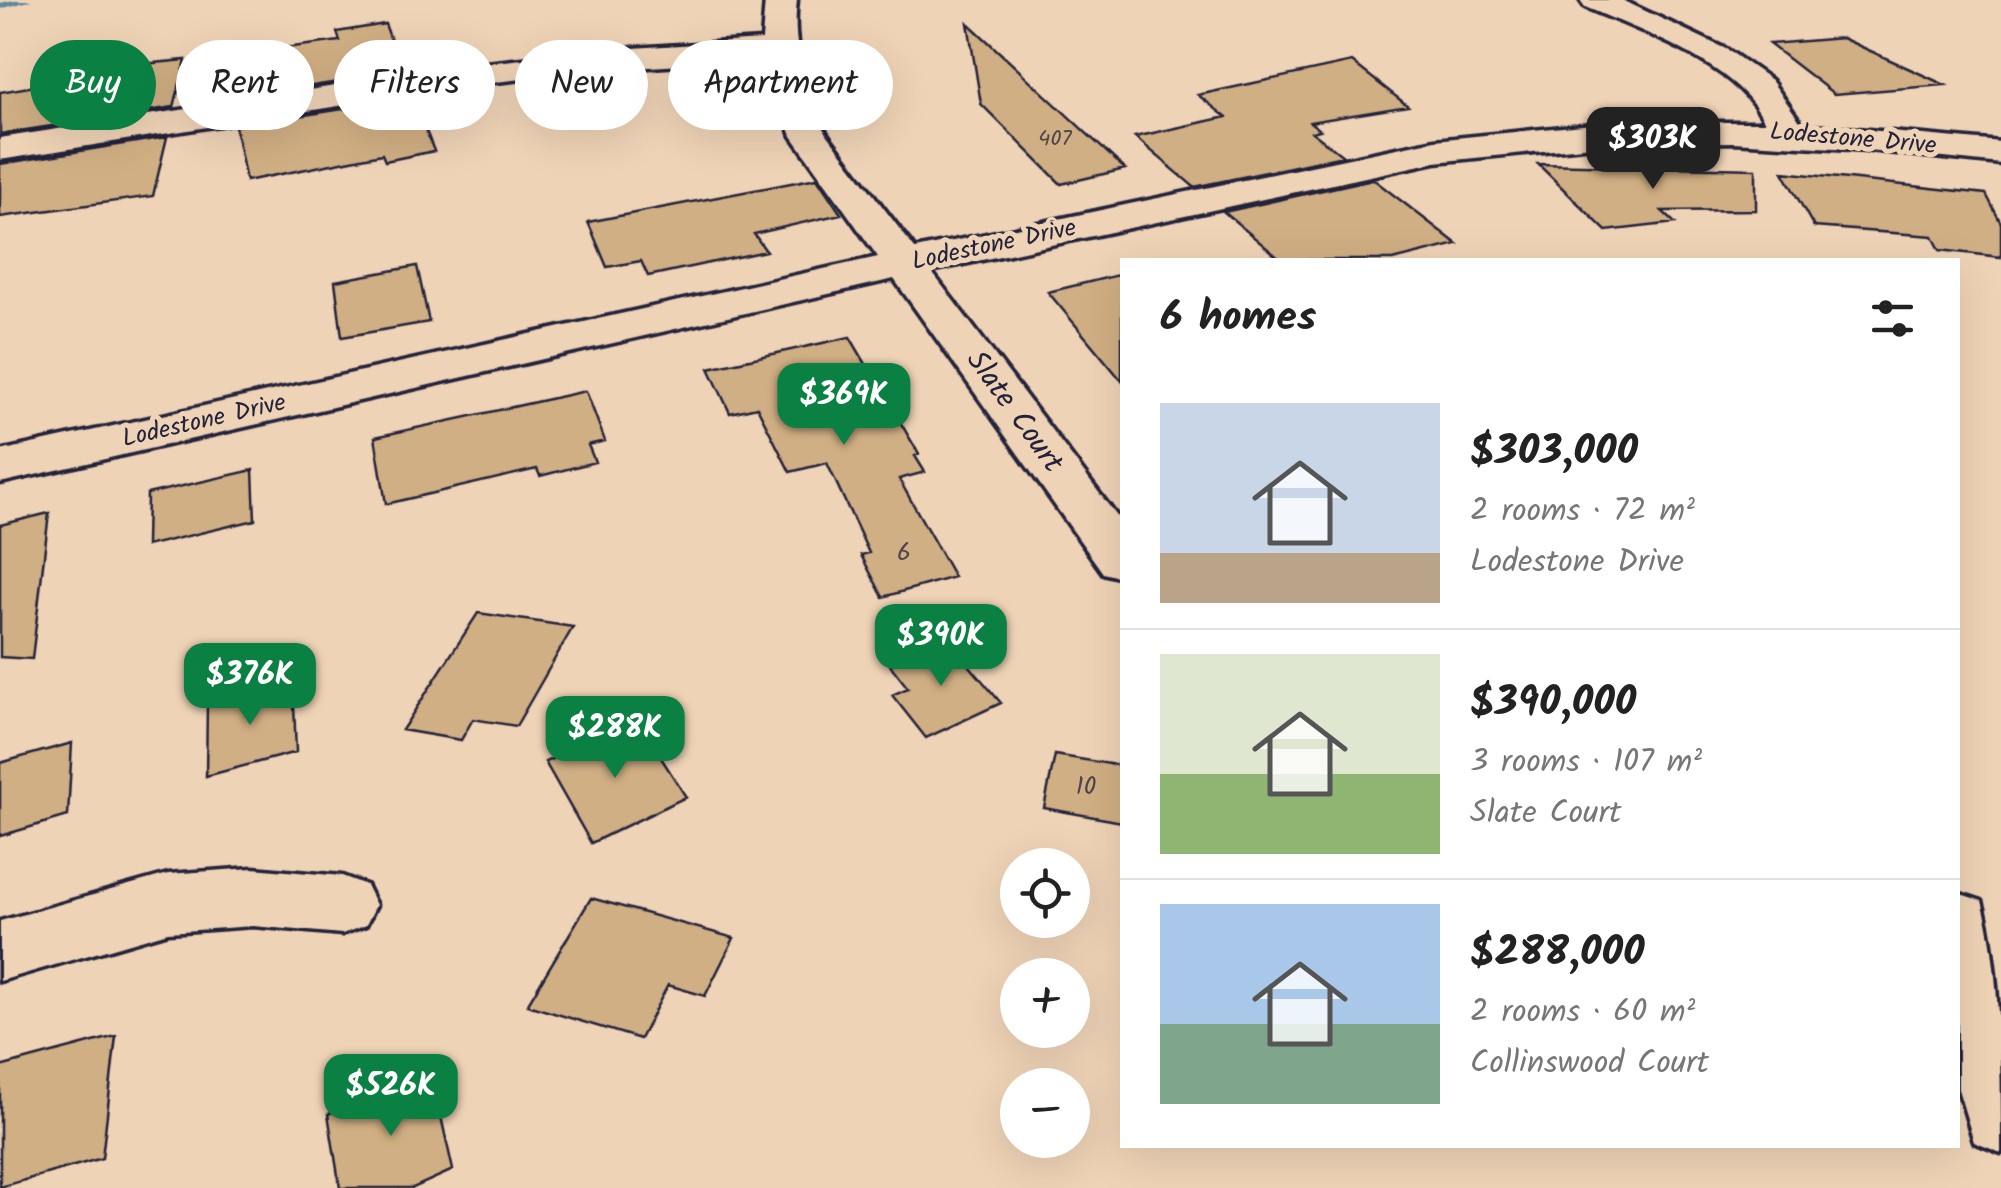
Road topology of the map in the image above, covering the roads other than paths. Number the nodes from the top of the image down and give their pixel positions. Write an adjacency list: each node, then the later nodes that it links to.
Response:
1 (781, 0): 3 (street)
2 (1596, 0): 6 (street)
3 (777, 40)
4 (668, 56): 7 (street)
5 (807, 130): 9 (street, Slate Court)
6 (1788, 132): 8 (street, Lodestone Drive); 9 (street, Lodestone Drive)
7 (0, 150)
8 (2001, 153)
9 (905, 264): 10 (street, Lodestone Drive); 11 (street, Slate Court)
10 (0, 467)
11 (1120, 557)
12 (342, 905): 14 (street)
13 (1960, 931): 15 (street)
14 (0, 951)
15 (2001, 1116)

